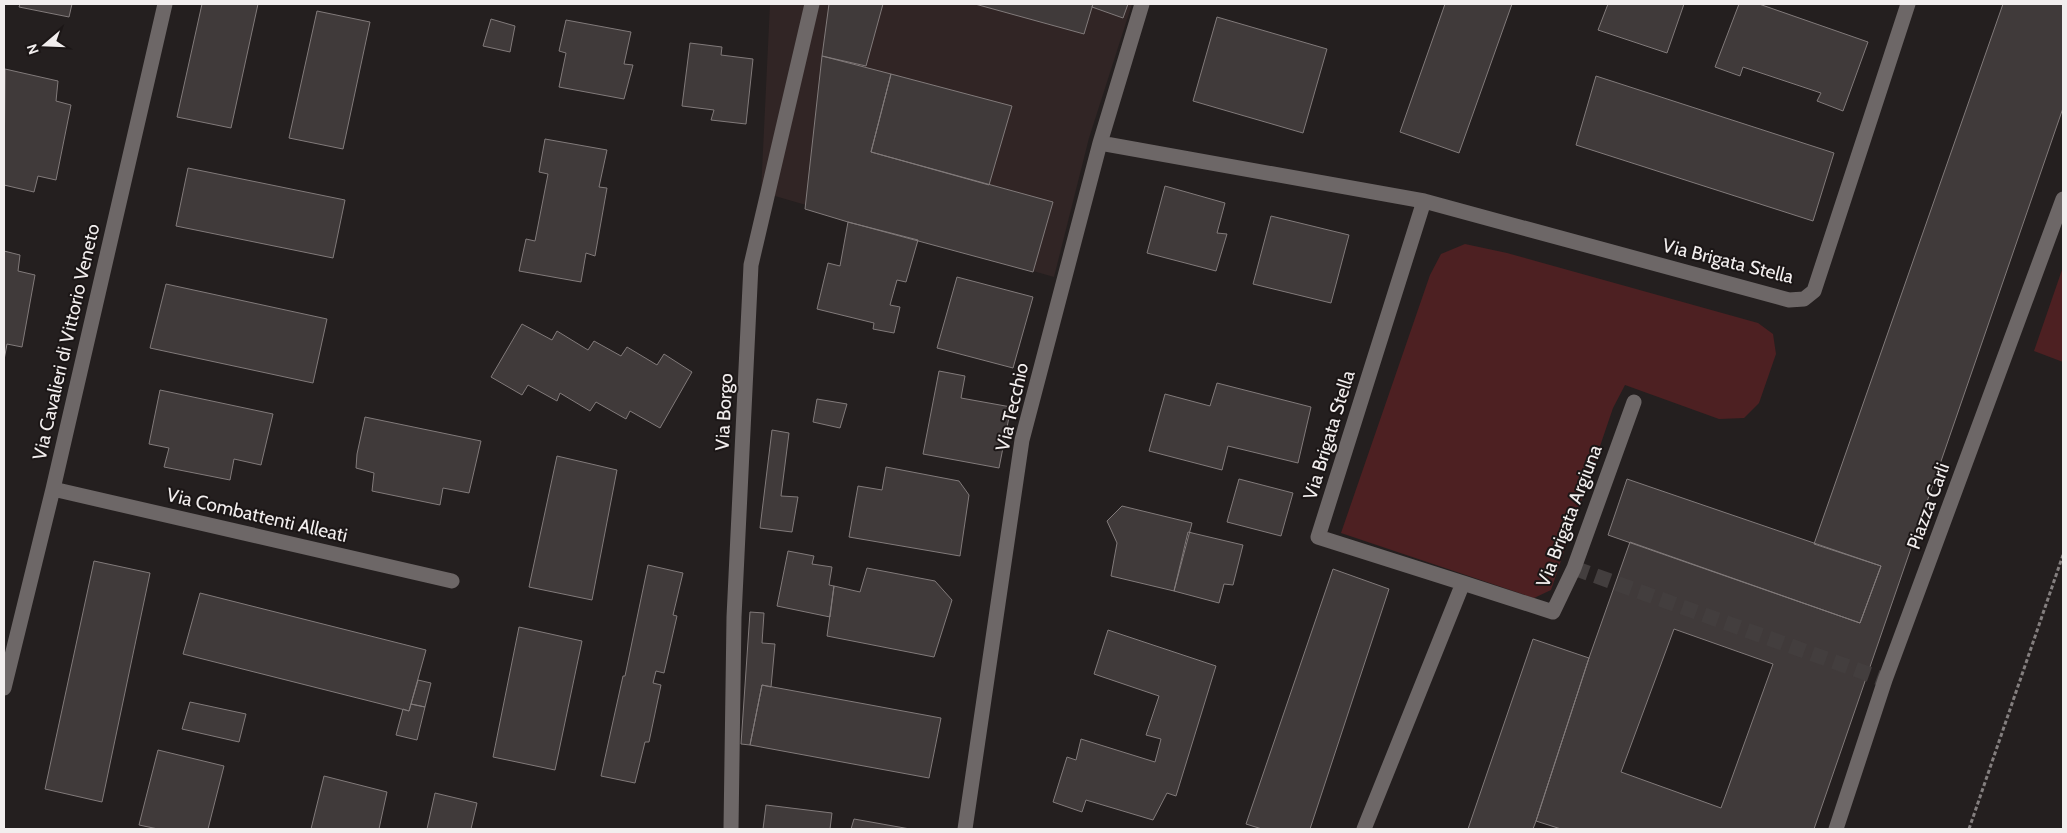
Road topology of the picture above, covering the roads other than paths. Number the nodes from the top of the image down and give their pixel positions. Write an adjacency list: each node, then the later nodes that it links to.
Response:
1 (165, 4): 9 (street, Via Cavalieri di Vittorio Veneto)
2 (812, 4): 14 (street, Via Borgo)
3 (1142, 4): 5 (street, Via Tecchio)
4 (1908, 4): 7 (street, Via Brigata Stella)
5 (1100, 143): 7 (street, Via Brigata Stella); 15 (street, Via Tecchio)
6 (2063, 199): 17 (street, Piazza Carli)
7 (1424, 202): 10 (street, Via Brigata Stella)
8 (1634, 402): 12 (street, Via Brigata Argiuna)
9 (53, 489): 11 (street, Via Combattenti Alleati); 13 (street, Via Cavalieri di Vittorio Veneto)
10 (1318, 537): 12 (street, Via Brigata Argiuna)
11 (452, 581)
12 (1463, 583): 16 (street)
13 (4, 688)
14 (731, 829)
15 (965, 829)
16 (1364, 829)
17 (1836, 829)

